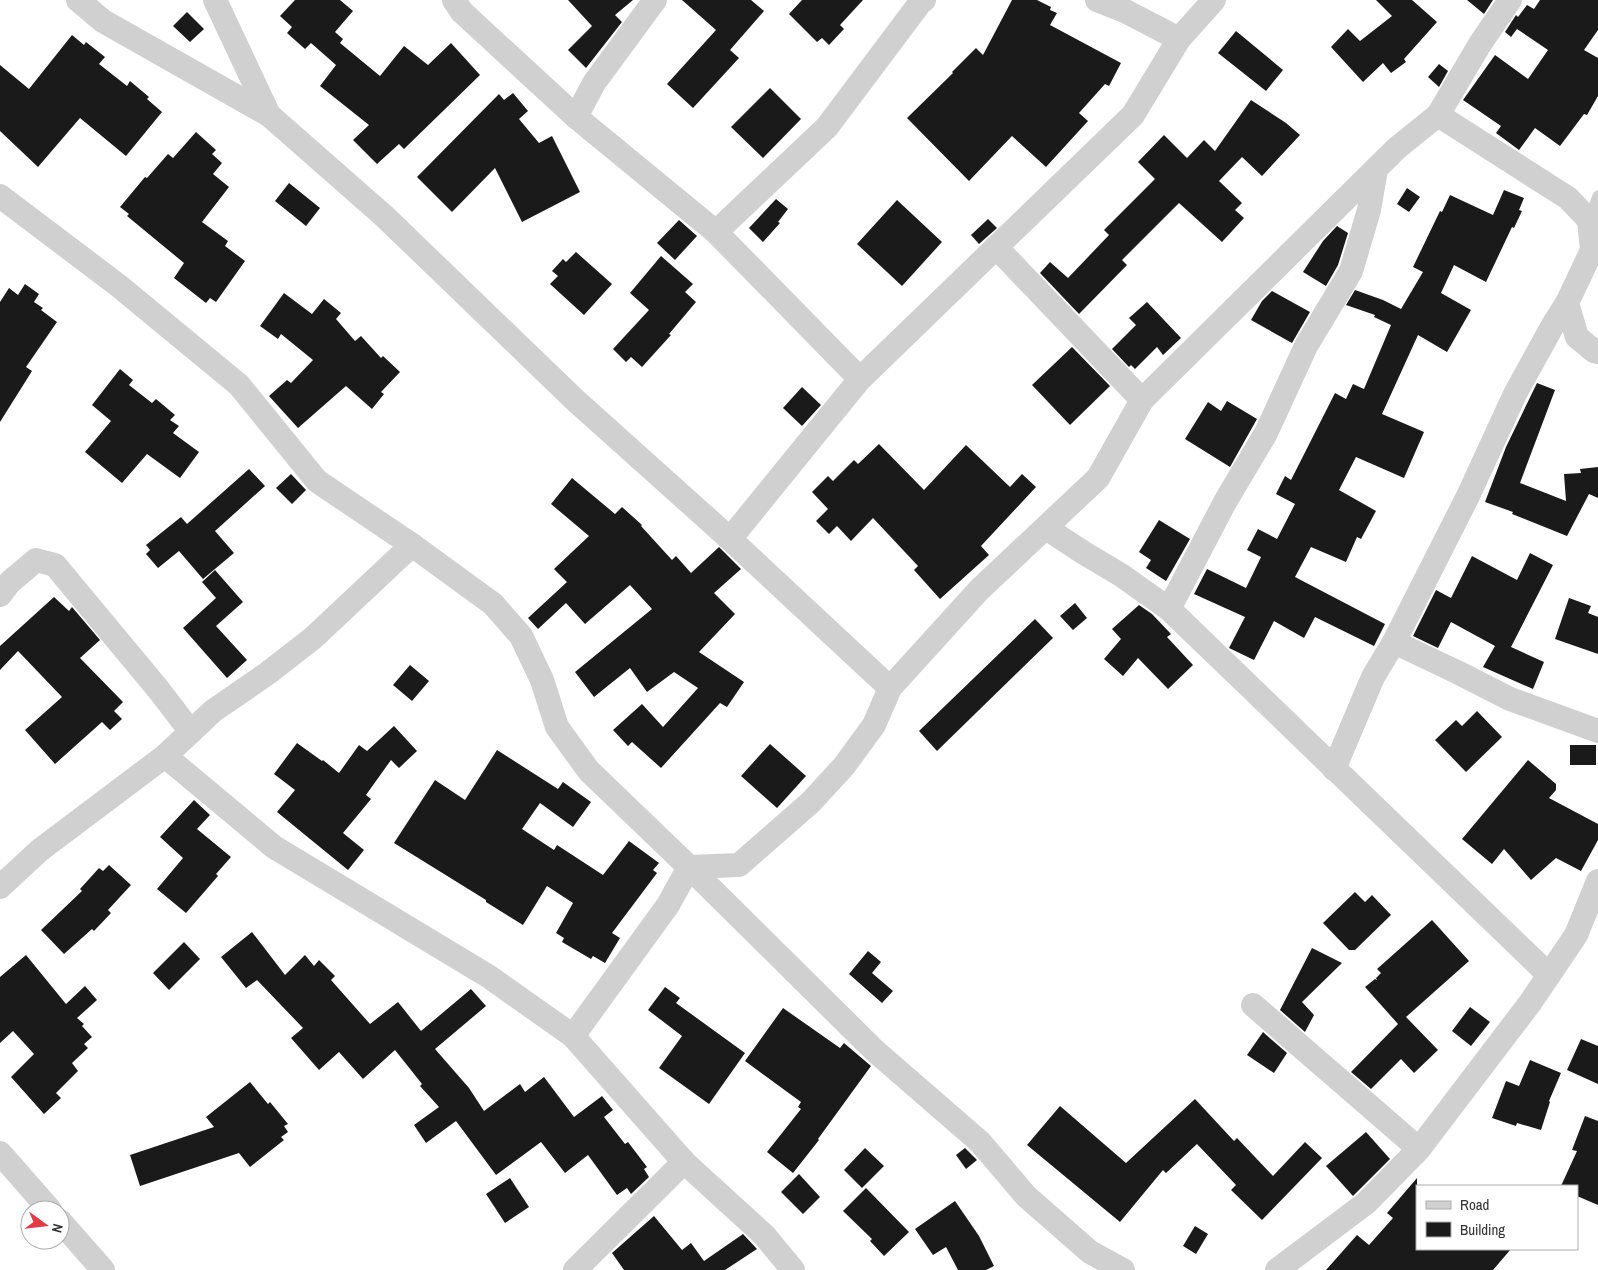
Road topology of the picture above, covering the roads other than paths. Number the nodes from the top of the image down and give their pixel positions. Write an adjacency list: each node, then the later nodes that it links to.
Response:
1 (78, 0): 10 (street)
2 (215, 0): 10 (street)
3 (454, 0): 12 (street)
4 (655, 0): 12 (street)
5 (1097, 0): 9 (street)
6 (1214, 0): 9 (street)
7 (1510, 0): 11 (street)
8 (919, 1): 17 (street)
9 (1179, 39): 18 (street)
10 (269, 114): 24 (street)
11 (1438, 115): 13 (street); 16 (street)
12 (576, 117): 17 (street)
13 (1376, 169): 22 (street); 27 (street)
14 (0, 196): 25 (street)
15 (1598, 196): 16 (lane)
16 (1590, 220): 19 (street)
17 (716, 232): 21 (street)
18 (996, 246): 21 (street); 22 (street)
19 (1567, 303): 20 (street); 28 (street)
20 (1598, 352)
21 (860, 379): 24 (street)
22 (1142, 400): 23 (street)
23 (1046, 528): 27 (street); 29 (street)
24 (730, 539): 29 (street)
25 (412, 545): 31 (street); 34 (street)
26 (0, 595): 31 (street)
27 (1169, 609): 33 (street)
28 (1394, 642): 30 (street); 33 (street)
29 (890, 688): 34 (street)
30 (1598, 731)
31 (190, 732): 32 (street)
32 (165, 756): 36 (street); 39 (street)
33 (1334, 769): 37 (street)
34 (689, 867): 39 (street); 48 (street)
35 (1598, 881): 37 (street)
36 (0, 887)
37 (1549, 975): 40 (street)
38 (1253, 1005): 40 (street)
39 (573, 1036): 42 (street)
40 (1419, 1149): 49 (street)
41 (0, 1153): 43 (street)
42 (684, 1162): 46 (street); 47 (street)
43 (41, 1200)
44 (70, 1233): 45 (street)
45 (102, 1270)
46 (575, 1270)
47 (793, 1270)
48 (1123, 1270)
49 (1277, 1270)

